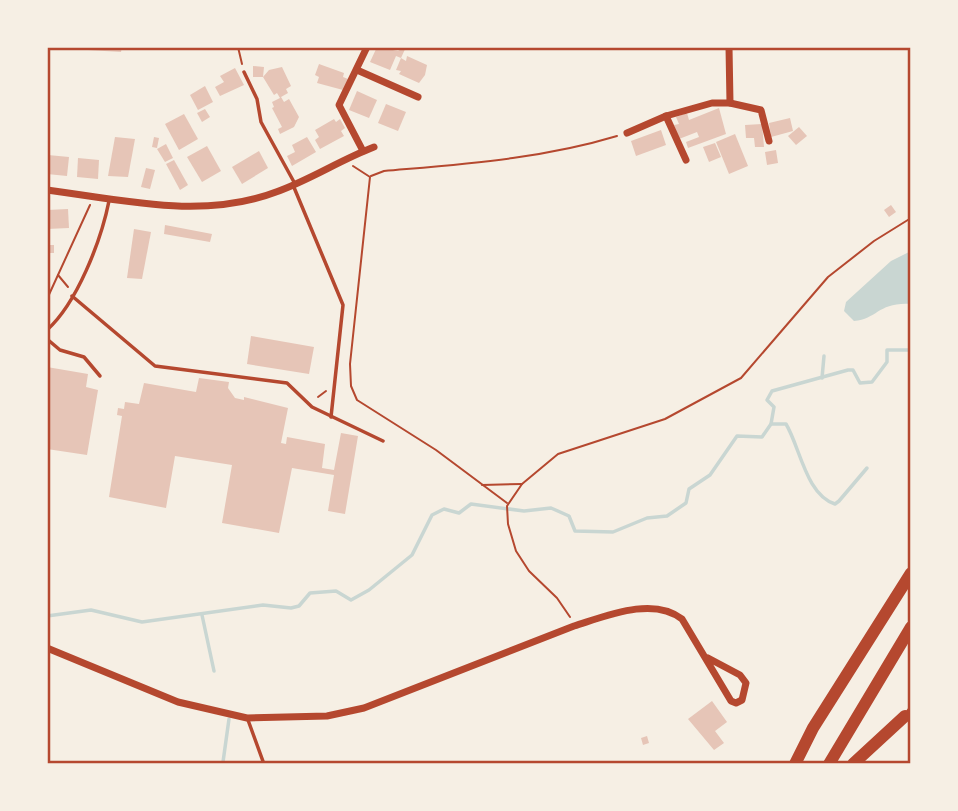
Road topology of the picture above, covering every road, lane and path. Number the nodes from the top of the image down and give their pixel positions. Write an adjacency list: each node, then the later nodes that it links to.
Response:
1 (238, 47): 5 (path)
2 (367, 47): 4 (street)
3 (729, 47): 7 (street)
4 (357, 70): 6 (street); 12 (street)
5 (244, 72): 16 (lane)
6 (418, 97)
7 (730, 103): 8 (street); 10 (street)
8 (666, 116): 9 (street); 14 (street)
9 (627, 133): 15 (path)
10 (768, 141)
11 (374, 147): 12 (street)
12 (363, 151): 13 (street)
13 (343, 160): 15 (path); 16 (street)
14 (686, 160)
15 (370, 177): 32 (path)
16 (294, 185): 19 (street); 29 (lane)
17 (47, 190): 18 (street)
18 (94, 196): 19 (street); 21 (path)
19 (110, 198): 22 (lane)
20 (911, 218): 31 (path)
21 (58, 275): 22 (path); 23 (path)
22 (72, 294): 24 (lane); 29 (lane)
23 (47, 299)
24 (47, 330)
25 (47, 340): 26 (lane)
26 (100, 376)
27 (327, 380): 28 (path)
28 (318, 397)
29 (331, 417): 30 (lane)
30 (383, 441)
31 (522, 484): 32 (path); 33 (path)
32 (481, 485): 33 (path)
33 (508, 505): 35 (path)
34 (911, 573): 42 (highway)
35 (574, 626): 38 (street); 40 (street)
36 (911, 627): 43 (highway)
37 (47, 648): 40 (street)
38 (708, 658): 38 (street)
39 (908, 711): 44 (highway)
40 (247, 718): 41 (lane)
41 (264, 764)
42 (795, 764)
43 (829, 764)
44 (853, 764)

